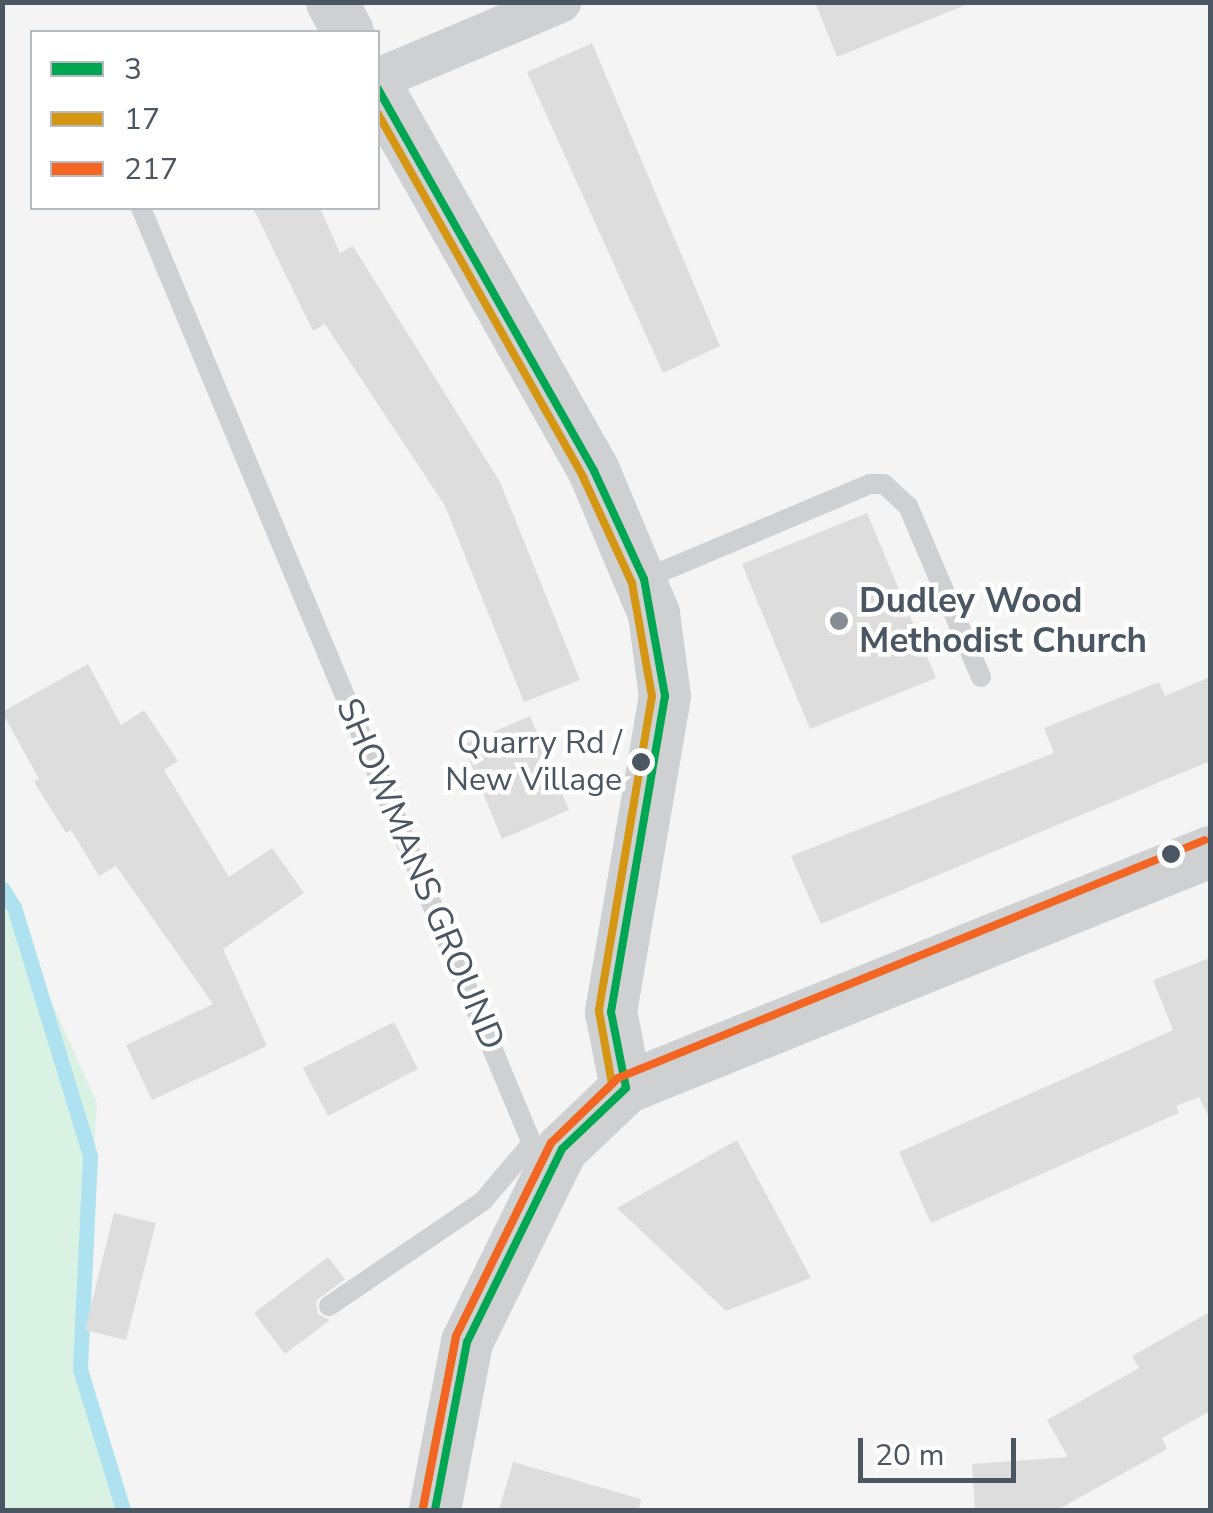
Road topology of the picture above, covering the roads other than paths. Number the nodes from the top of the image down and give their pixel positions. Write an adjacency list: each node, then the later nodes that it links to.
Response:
1 (332, 2): 3 (street)
2 (560, 2): 4 (street)
3 (347, 30)
4 (380, 78)
5 (380, 93): 7 (street)
6 (142, 210): 11 (lane, SHOWMANS GROUND)
7 (644, 579): 8 (lane); 10 (street)
8 (982, 677)
9 (1210, 852): 10 (street)
10 (626, 1088): 11 (street)
11 (539, 1160): 12 (lane); 13 (street)
12 (329, 1306)
13 (435, 1510)

